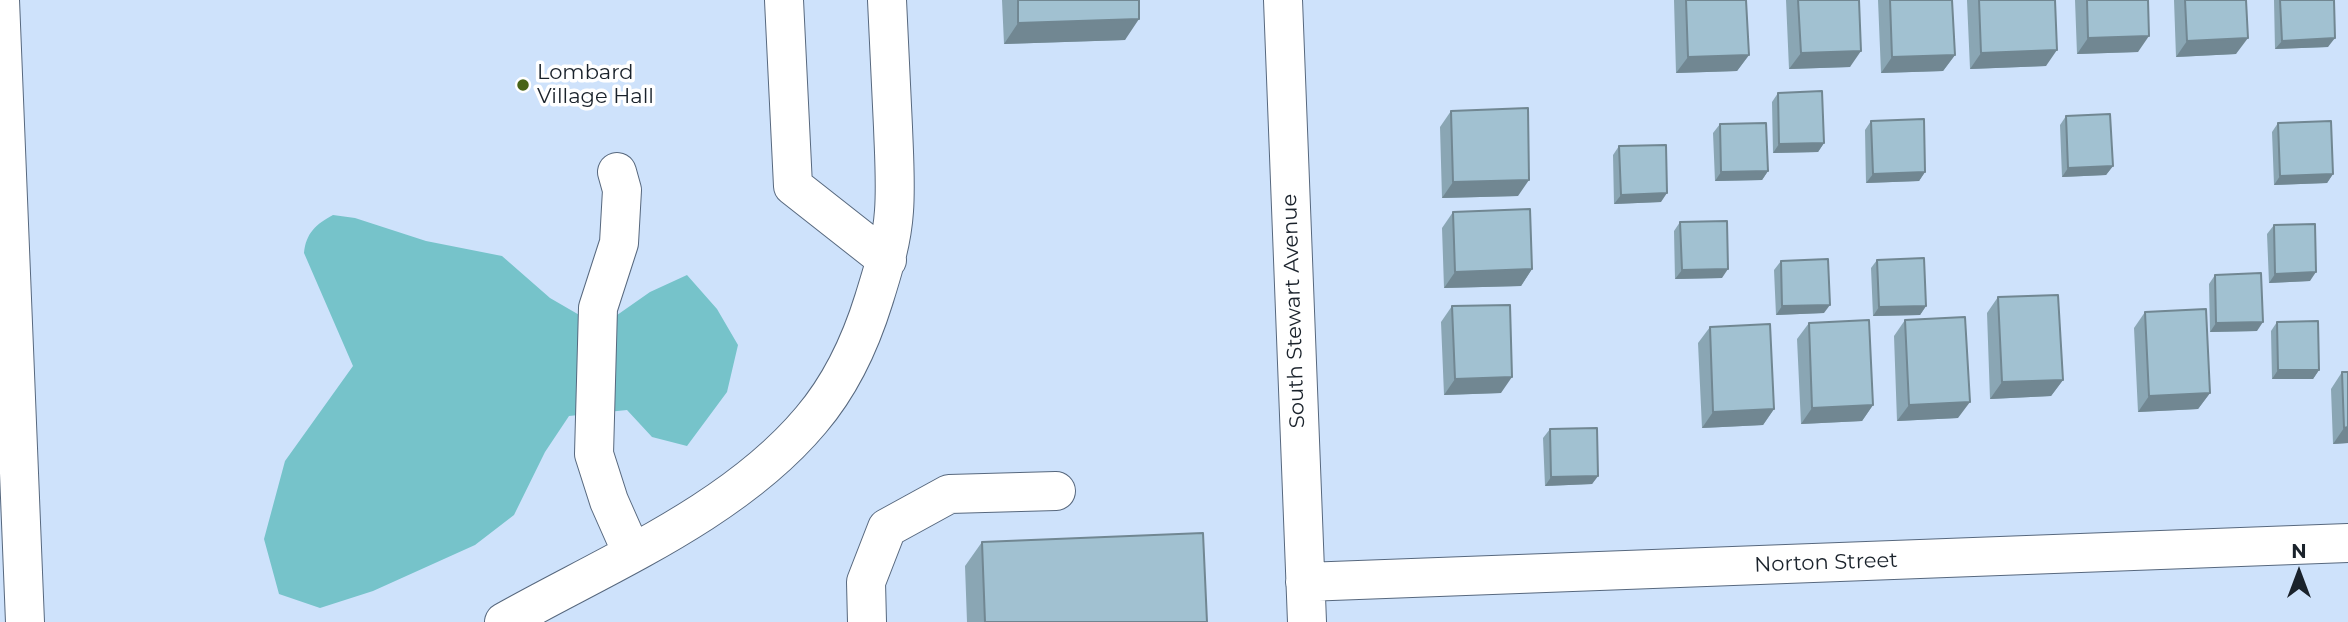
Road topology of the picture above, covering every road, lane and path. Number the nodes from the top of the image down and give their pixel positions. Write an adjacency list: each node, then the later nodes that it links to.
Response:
1 (0, 0): 11 (street)
2 (784, 0): 6 (street)
3 (887, 0): 6 (street)
4 (1283, 0): 10 (street, South Stewart Avenue)
5 (617, 172): 9 (street)
6 (887, 260): 9 (street)
7 (1056, 491): 13 (street)
8 (2348, 543): 10 (street, Norton Street)
9 (632, 553): 12 (street)
10 (1305, 582): 14 (street, South Stewart Avenue)
11 (25, 622)
12 (504, 622)
13 (867, 622)
14 (1307, 622)

